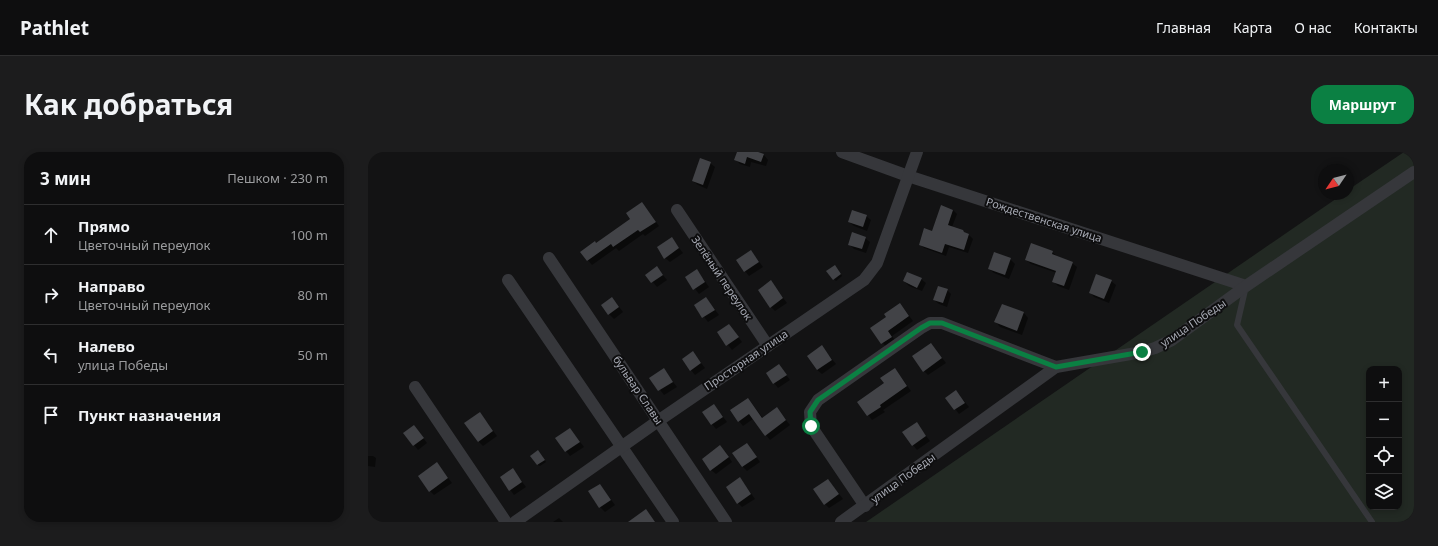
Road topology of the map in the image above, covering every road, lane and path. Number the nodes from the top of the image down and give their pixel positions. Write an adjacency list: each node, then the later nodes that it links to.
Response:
1 (842, 152): 4 (street, Рождественская улица)
2 (917, 152): 4 (street, Просторная улица)
3 (1414, 172): 8 (street, улица Победы)
4 (908, 176): 8 (street, Рождественская улица); 9 (street, Просторная улица)
5 (677, 210): 9 (street, Зелёный переулок)
6 (549, 258): 12 (street, бульвар Славы)
7 (508, 280): 13 (street)
8 (1246, 286): 10 (street, улица Победы); 20 (lane)
9 (768, 346): 12 (street, Просторная улица)
10 (1056, 367): 14 (street, улица Победы); 14 (street)
11 (415, 387): 15 (street)
12 (658, 421): 13 (street, Просторная улица); 18 (street, бульвар Славы)
13 (621, 447): 16 (street, Просторная улица); 17 (street)
14 (865, 506): 19 (street, улица Победы)
15 (506, 522)
16 (515, 522)
17 (673, 522)
18 (726, 522)
19 (841, 522)
20 (1372, 522)

